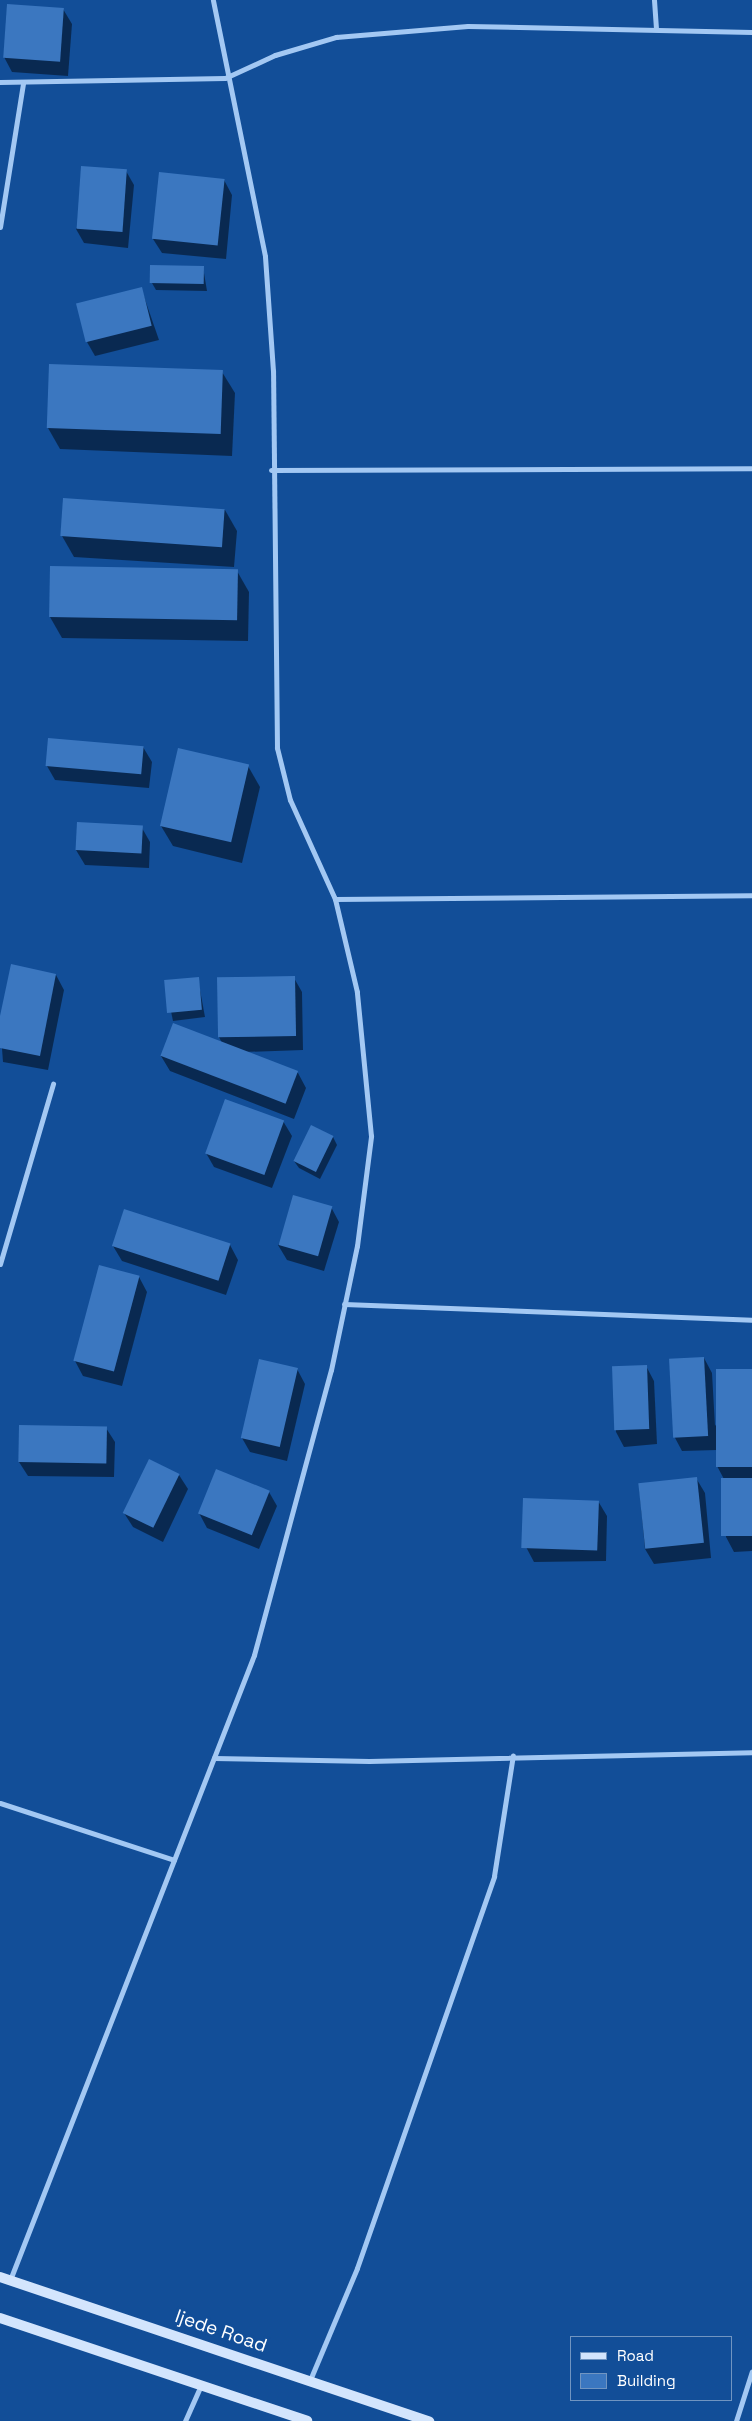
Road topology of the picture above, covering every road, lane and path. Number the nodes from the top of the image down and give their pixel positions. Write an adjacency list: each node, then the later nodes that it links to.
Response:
1 (213, 0): 5 (street)
2 (654, 0): 3 (street)
3 (656, 29): 4 (street); 5 (street)
4 (752, 32)
5 (225, 78): 7 (street); 10 (street)
6 (0, 82): 7 (street)
7 (23, 83): 8 (street)
8 (0, 227)
9 (752, 468): 10 (street)
10 (271, 470): 12 (street)
11 (752, 895): 12 (street)
12 (334, 899): 15 (street)
13 (53, 1084): 14 (street)
14 (0, 1264)
15 (344, 1304): 16 (street); 19 (street)
16 (752, 1320)
17 (752, 1752): 18 (street)
18 (513, 1755): 19 (street); 26 (street)
19 (214, 1758): 21 (street)
20 (0, 1804): 21 (street)
21 (174, 1860): 23 (street)
22 (0, 2277): 23 (main road, Ijede Road)
23 (10, 2280): 26 (main road, Ijede Road)
24 (0, 2318): 27 (main road)
25 (752, 2371): 31 (street)
26 (310, 2380): 30 (main road, Ijede Road)
27 (202, 2382): 28 (street); 29 (main road)
28 (185, 2421)
29 (307, 2421)
30 (429, 2421)
31 (736, 2421)

